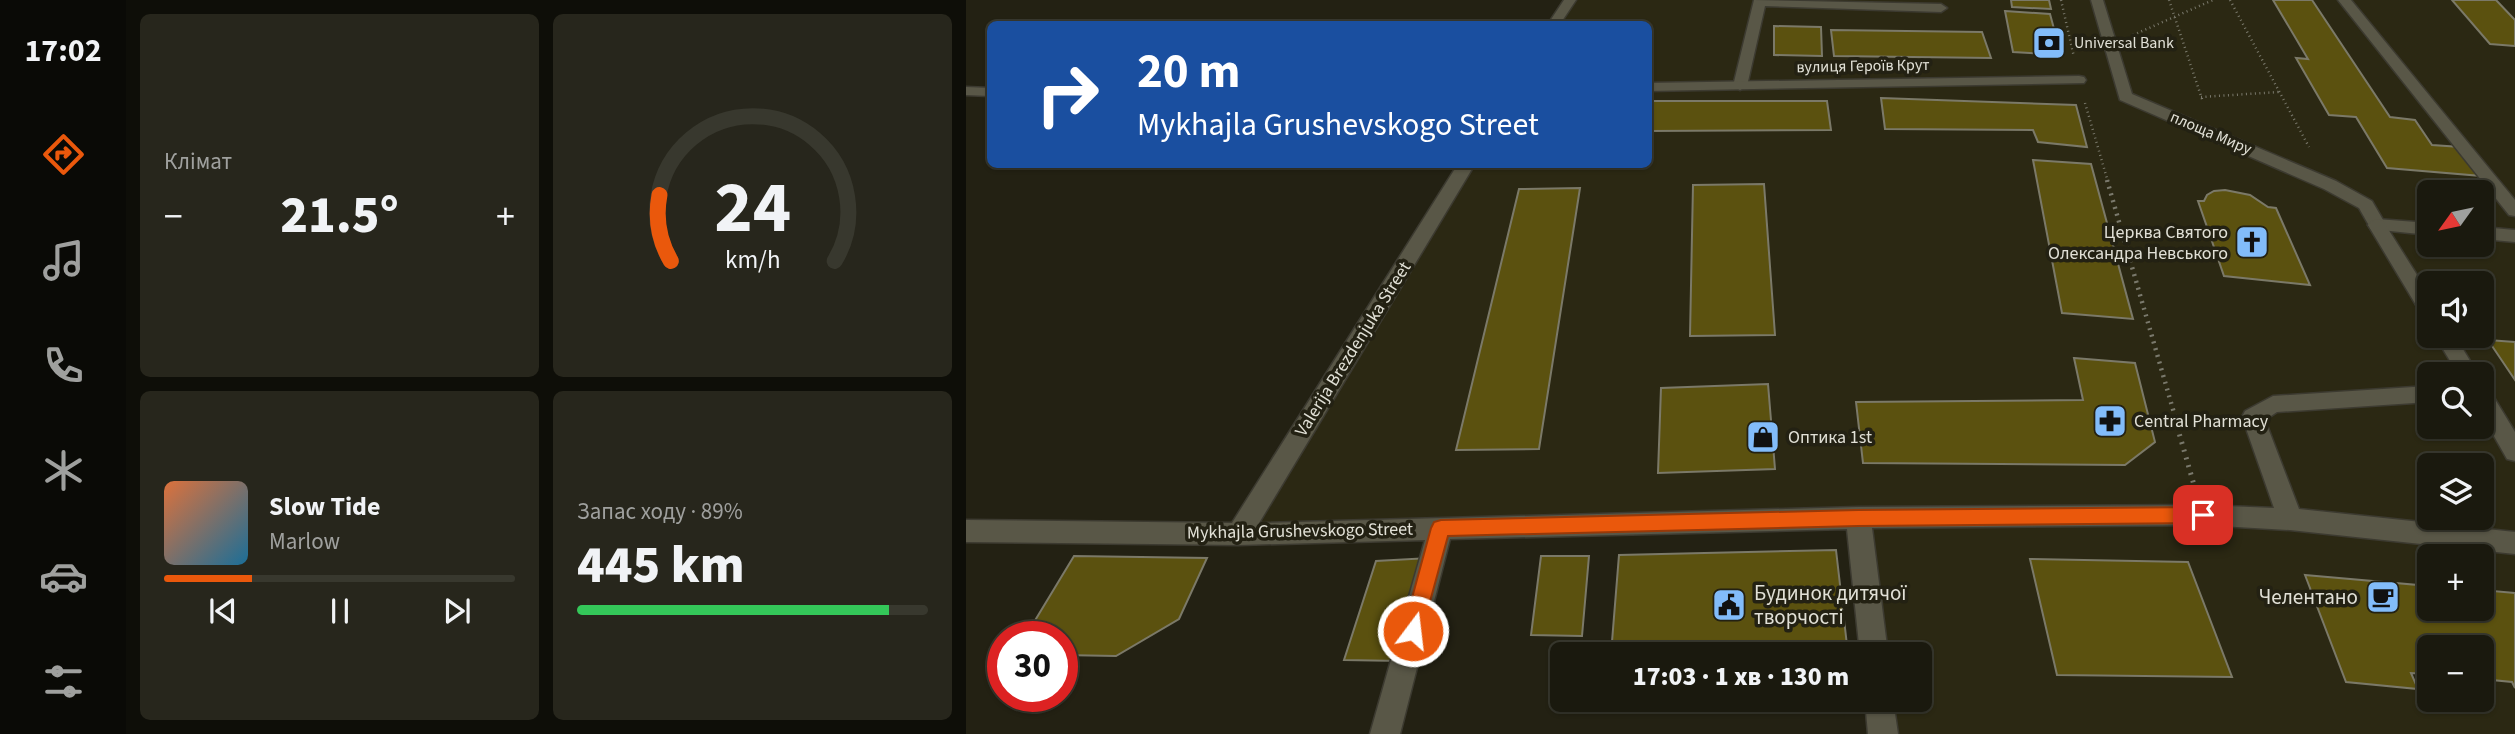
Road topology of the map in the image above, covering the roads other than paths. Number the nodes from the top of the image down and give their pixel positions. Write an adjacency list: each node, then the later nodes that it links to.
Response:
1 (1570, 0): 6 (street)
2 (2097, 0): 14 (street, площа Миру)
3 (2344, 0): 13 (street)
4 (1759, 1): 5 (lane); 8 (lane)
5 (1941, 8)
6 (1556, 21)
7 (2079, 80): 8 (street, вулиця Героїв Крут)
8 (1740, 86): 9 (street, вулиця Героїв Крут)
9 (1652, 87)
10 (966, 91): 11 (street)
11 (987, 92)
12 (1465, 168): 26 (street, Valerija Brezdenjuka Street)
13 (2515, 212)
14 (2377, 225): 15 (street); 18 (street, площа Миру)
15 (2417, 228)
16 (2494, 234): 17 (street)
17 (2515, 236)
18 (2417, 290)
19 (2417, 395): 23 (street)
20 (2494, 417): 21 (street)
21 (2515, 452)
22 (1858, 518): 23 (street, Mykhajla Grushevskogo Street); 24 (street, Mykhajla Grushevskogo Street); 28 (street)
23 (2290, 519): 27 (street, Mykhajla Grushevskogo Street)
24 (1441, 528): 26 (street, Mykhajla Grushevskogo Street); 30 (street)
25 (966, 531): 26 (street, Mykhajla Grushevskogo Street)
26 (1239, 534)
27 (2515, 543)
28 (1873, 642)
29 (1880, 712): 31 (street)
30 (1385, 734)
31 (1883, 734)

